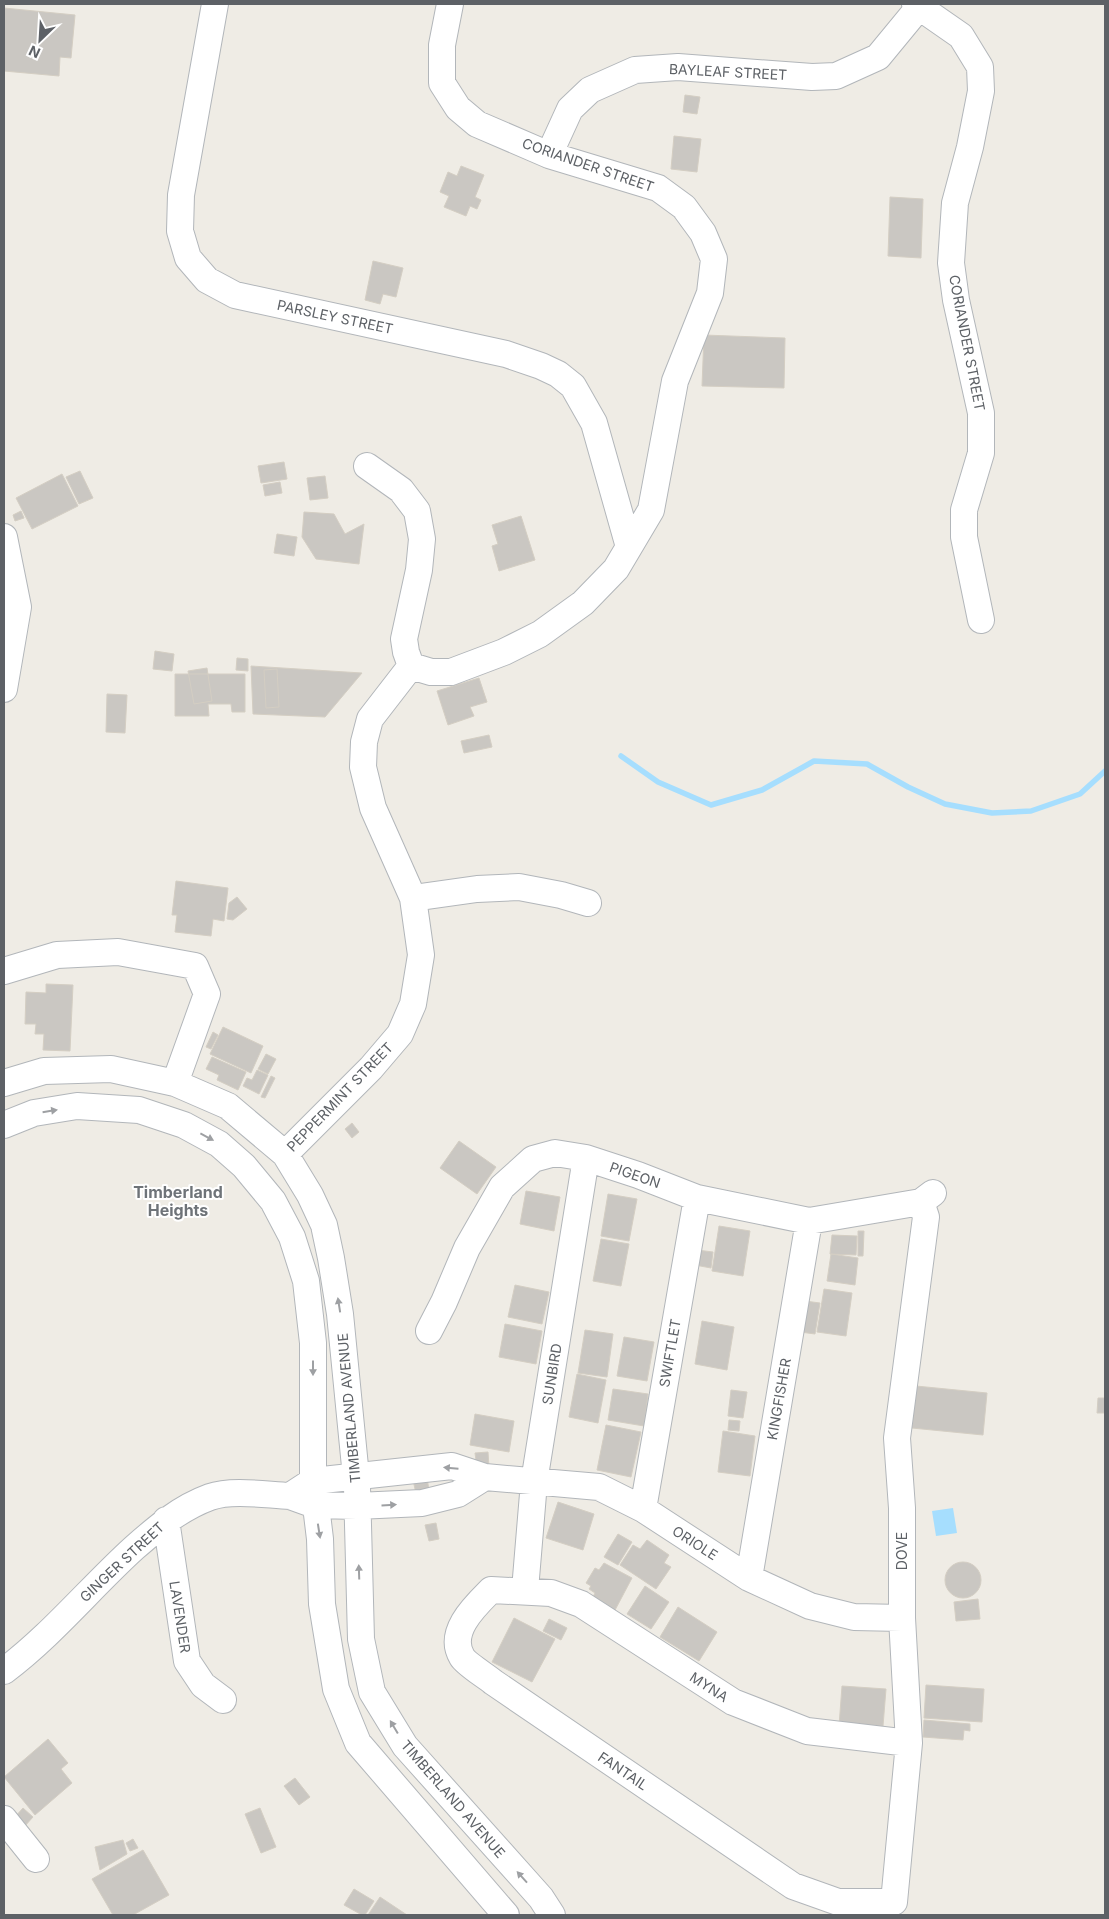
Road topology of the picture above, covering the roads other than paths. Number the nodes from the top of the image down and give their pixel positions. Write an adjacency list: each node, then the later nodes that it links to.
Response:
1 (215, 4): 7 (street, PARSLEY STREET)
2 (450, 4): 4 (street, CORIANDER STREET)
3 (918, 5): 4 (street, BAYLEAF STREET); 8 (street, CORIANDER STREET)
4 (549, 155): 7 (street, CORIANDER STREET)
5 (367, 466): 9 (street)
6 (4, 537): 10 (street)
7 (629, 547): 9 (street, CORIANDER STREET)
8 (981, 620)
9 (411, 666): 11 (street, PEPPERMINT STREET)
10 (4, 689)
11 (413, 898): 12 (street); 17 (street, PEPPERMINT STREET)
12 (588, 903)
13 (4, 971): 15 (street)
14 (4, 1083): 15 (street, TIMBERLAND AVENUE)
15 (175, 1083): 17 (street, TIMBERLAND AVENUE)
16 (4, 1125): 26 (street, one-way to 26)
17 (285, 1154): 24 (street, TIMBERLAND AVENUE, one-way to 17)
18 (586, 1158): 19 (street, PIGEON); 22 (street, PIGEON); 25 (street, SUNBIRD)
19 (697, 1198): 21 (street, PIGEON); 28 (street, SWIFTLET)
20 (927, 1198): 21 (street, PIGEON); 32 (street, DOVE)
21 (808, 1221): 30 (street, KINGFISHER)
22 (429, 1331)
23 (484, 1477): 24 (street, ORIOLE, one-way to 24); 25 (street, ORIOLE); 27 (street, one-way to 23)
24 (355, 1478): 26 (street, GINGER STREET); 27 (street, TIMBERLAND AVENUE)
25 (534, 1482): 28 (street, ORIOLE); 31 (street, SUNBIRD)
26 (314, 1493): 27 (street); 29 (street, GINGER STREET); 39 (street, one-way to 39)
27 (357, 1506): 40 (street, TIMBERLAND AVENUE, one-way to 27)
28 (643, 1508): 30 (street, ORIOLE)
29 (166, 1520): 33 (street, GINGER STREET); 34 (street, LAVENDER)
30 (748, 1578): 32 (street, ORIOLE)
31 (525, 1590): 35 (street, MYNA); 38 (street, FANTAIL)
32 (902, 1618): 35 (street, DOVE)
33 (4, 1671)
34 (223, 1700)
35 (909, 1743): 38 (street, DOVE)
36 (4, 1819): 37 (street)
37 (36, 1859)
38 (894, 1902)
39 (506, 1915)
40 (552, 1915)

